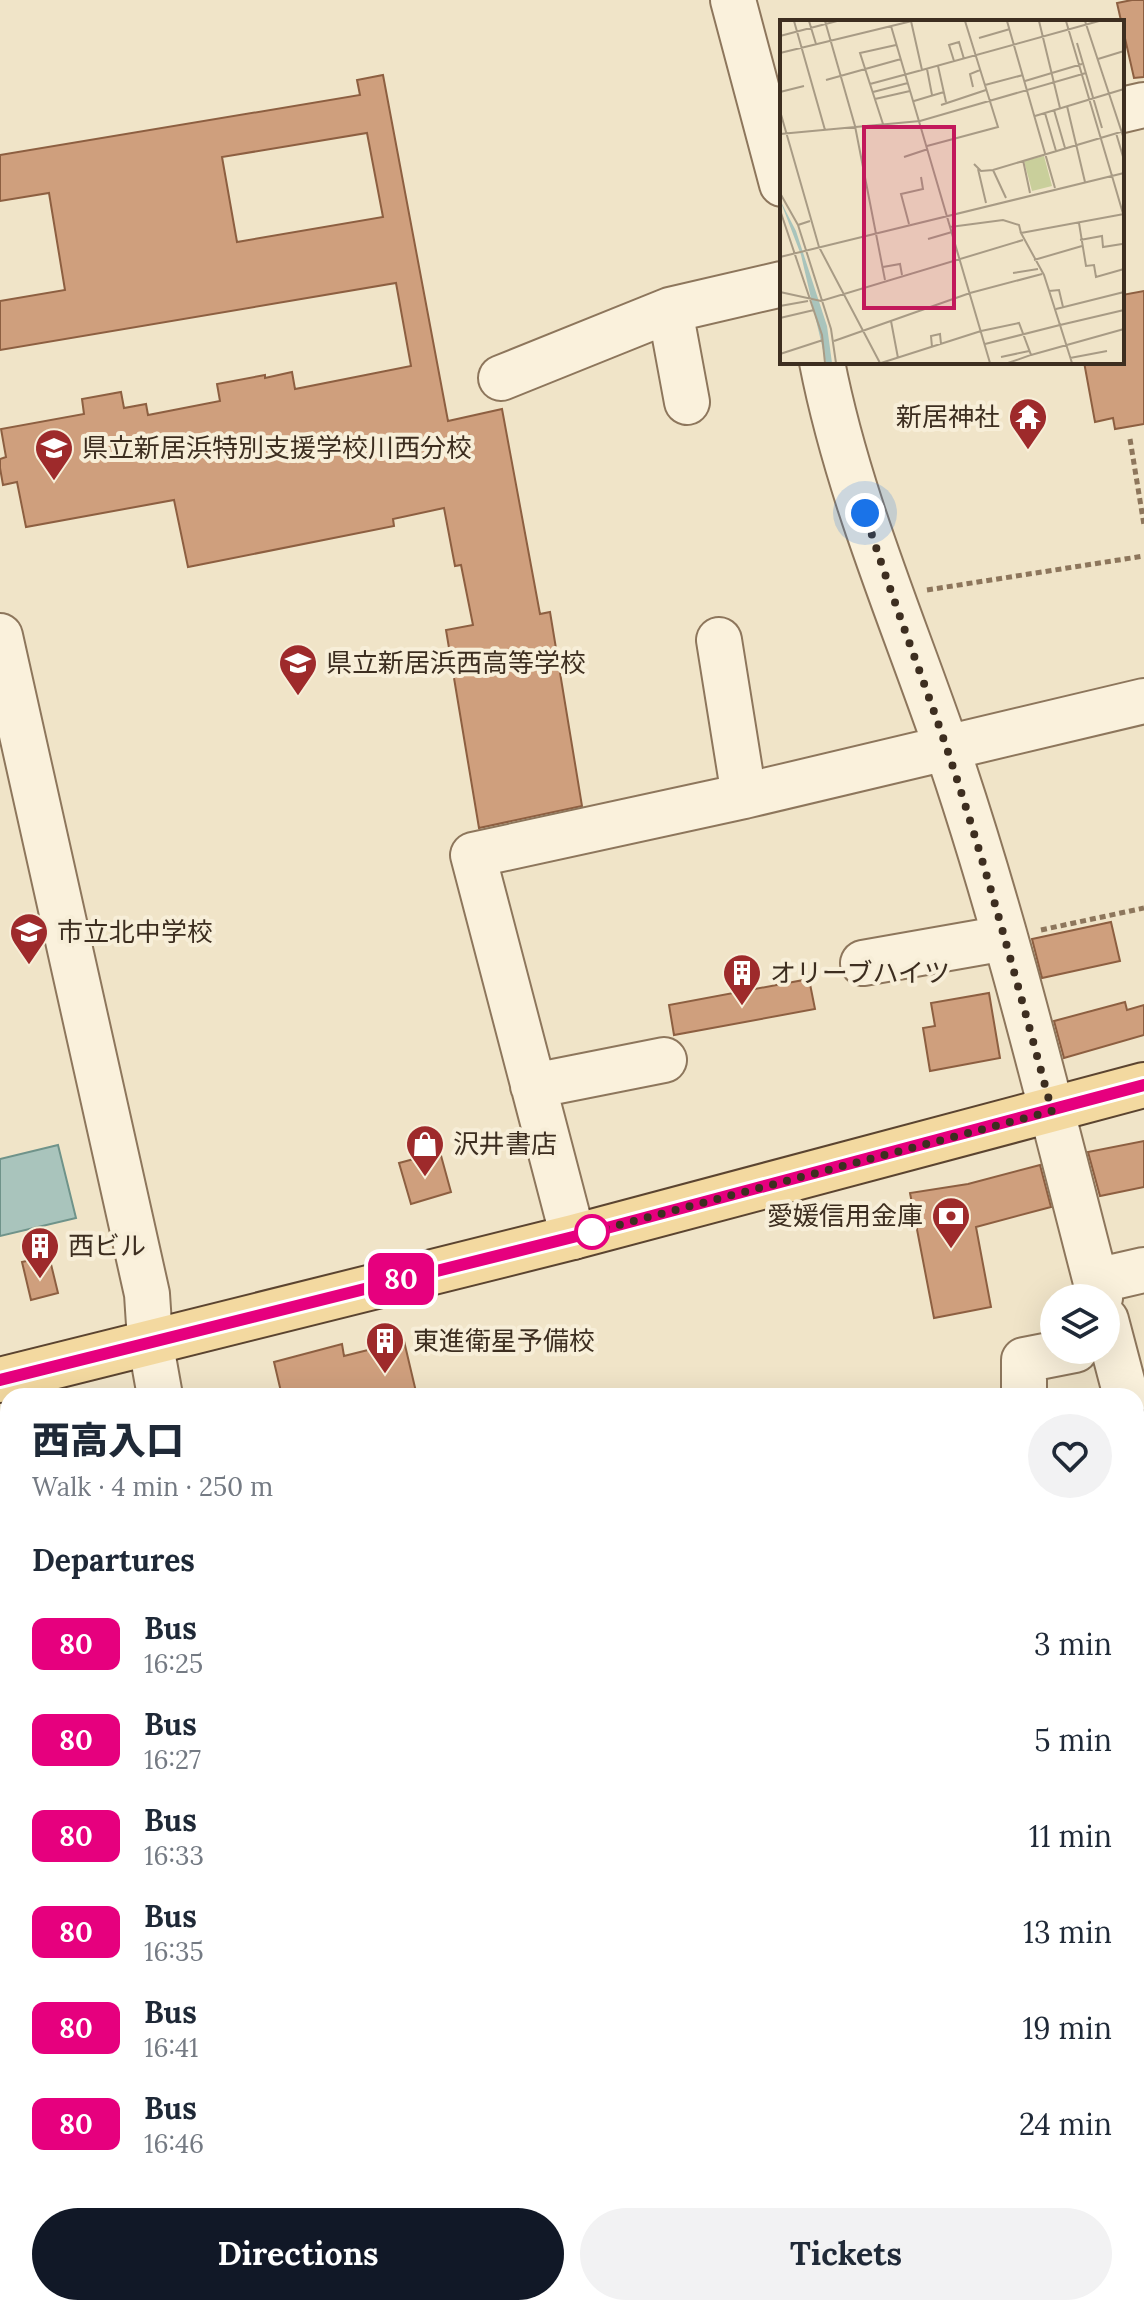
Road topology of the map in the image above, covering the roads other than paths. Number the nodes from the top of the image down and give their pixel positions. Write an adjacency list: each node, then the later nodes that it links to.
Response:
1 (733, 0): 4 (street)
2 (1144, 105): 3 (street)
3 (1124, 110)
4 (780, 176)
5 (780, 284): 6 (street)
6 (670, 310): 8 (street); 9 (street)
7 (822, 364): 13 (street)
8 (501, 378)
9 (687, 402)
10 (0, 636): 25 (street)
11 (719, 640): 14 (street)
12 (1144, 701): 13 (street)
13 (947, 749): 14 (street); 15 (street)
14 (744, 796): 19 (street)
15 (1005, 938): 16 (street); 20 (street)
16 (863, 963)
17 (664, 1060): 19 (street)
18 (1144, 1085): 20 (main road)
19 (533, 1086): 21 (street)
20 (1052, 1111): 21 (main road); 23 (street)
21 (573, 1237): 25 (main road)
22 (1144, 1270): 24 (street)
23 (1090, 1284)
24 (1120, 1298)
25 (150, 1340): 28 (main road); 29 (street)
26 (1040, 1352): 30 (street)
27 (1114, 1364): 31 (street)
28 (0, 1380)
29 (159, 1388)
30 (1024, 1388)
31 (1123, 1388)

